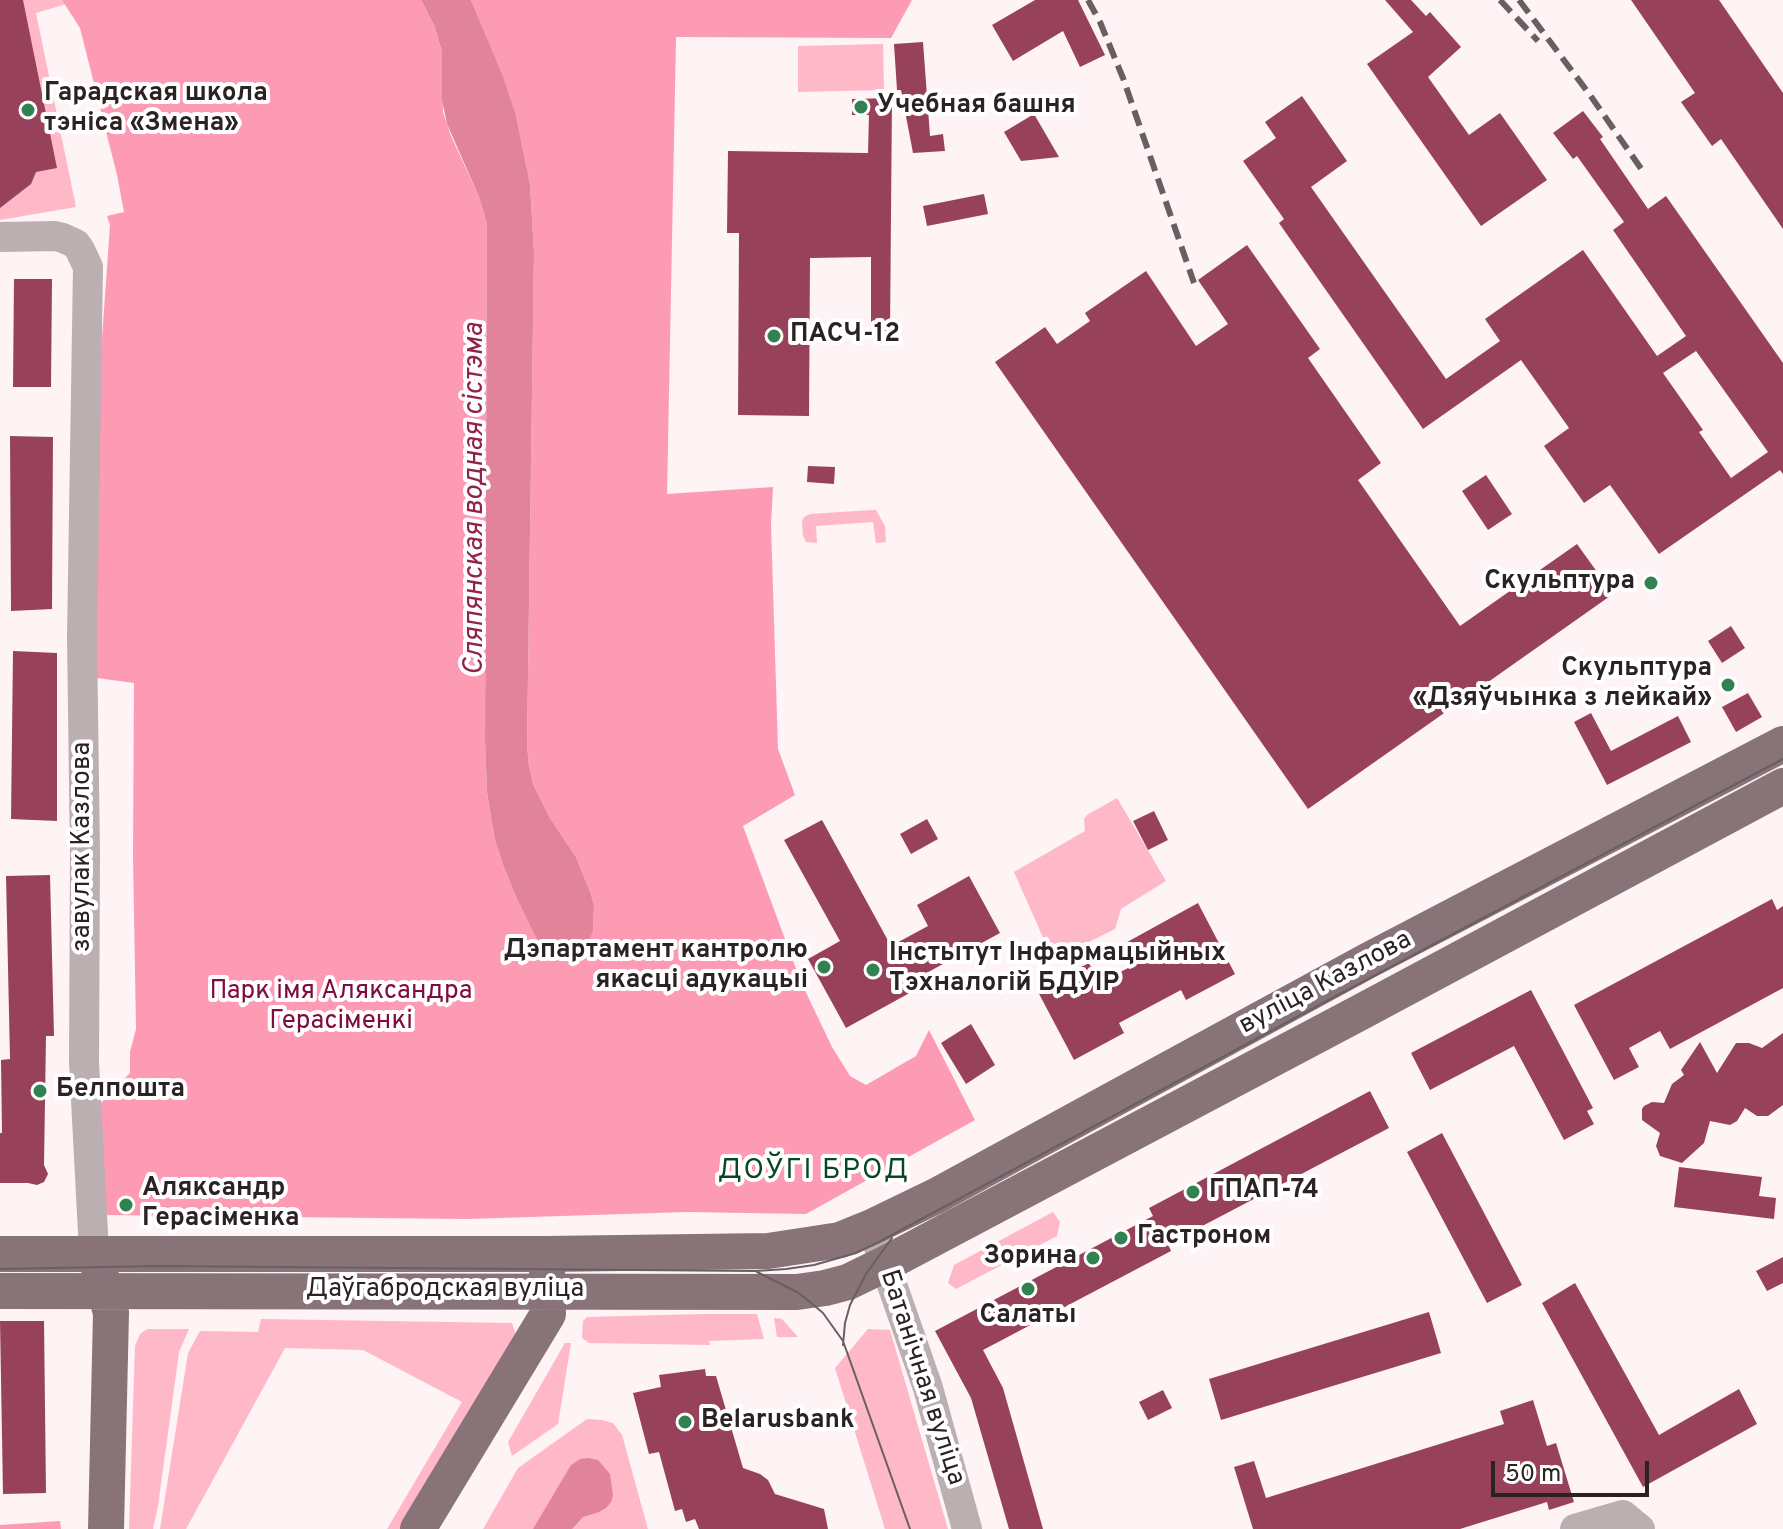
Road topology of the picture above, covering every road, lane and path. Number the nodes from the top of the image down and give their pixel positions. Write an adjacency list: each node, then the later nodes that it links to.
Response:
1 (0, 237): 5 (street, завулак Казлова)
2 (1783, 744): 4 (main road, вуліца Казлова)
3 (1783, 786): 8 (main road, вуліца Казлова)
4 (872, 1227): 7 (main road, Даўгабродская вуліца); 8 (street, Батанічная вуліца)
5 (94, 1252): 6 (main road, Даўгабродская вуліца); 7 (main road, Даўгабродская вуліца); 9 (main road, завулак Казлова)
6 (0, 1254)
7 (546, 1254): 11 (main road)
8 (885, 1264): 11 (main road, Даўгабродская вуліца); 14 (street, Батанічная вуліца)
9 (105, 1290): 10 (main road, Даўгабродская вуліца); 11 (main road, Даўгабродская вуліца); 12 (main road, завулак Казлова)
10 (0, 1291)
11 (548, 1291): 13 (main road)
12 (106, 1529)
13 (418, 1529)
14 (967, 1529)
15 (1575, 1529): 16 (street)
16 (1640, 1529)

